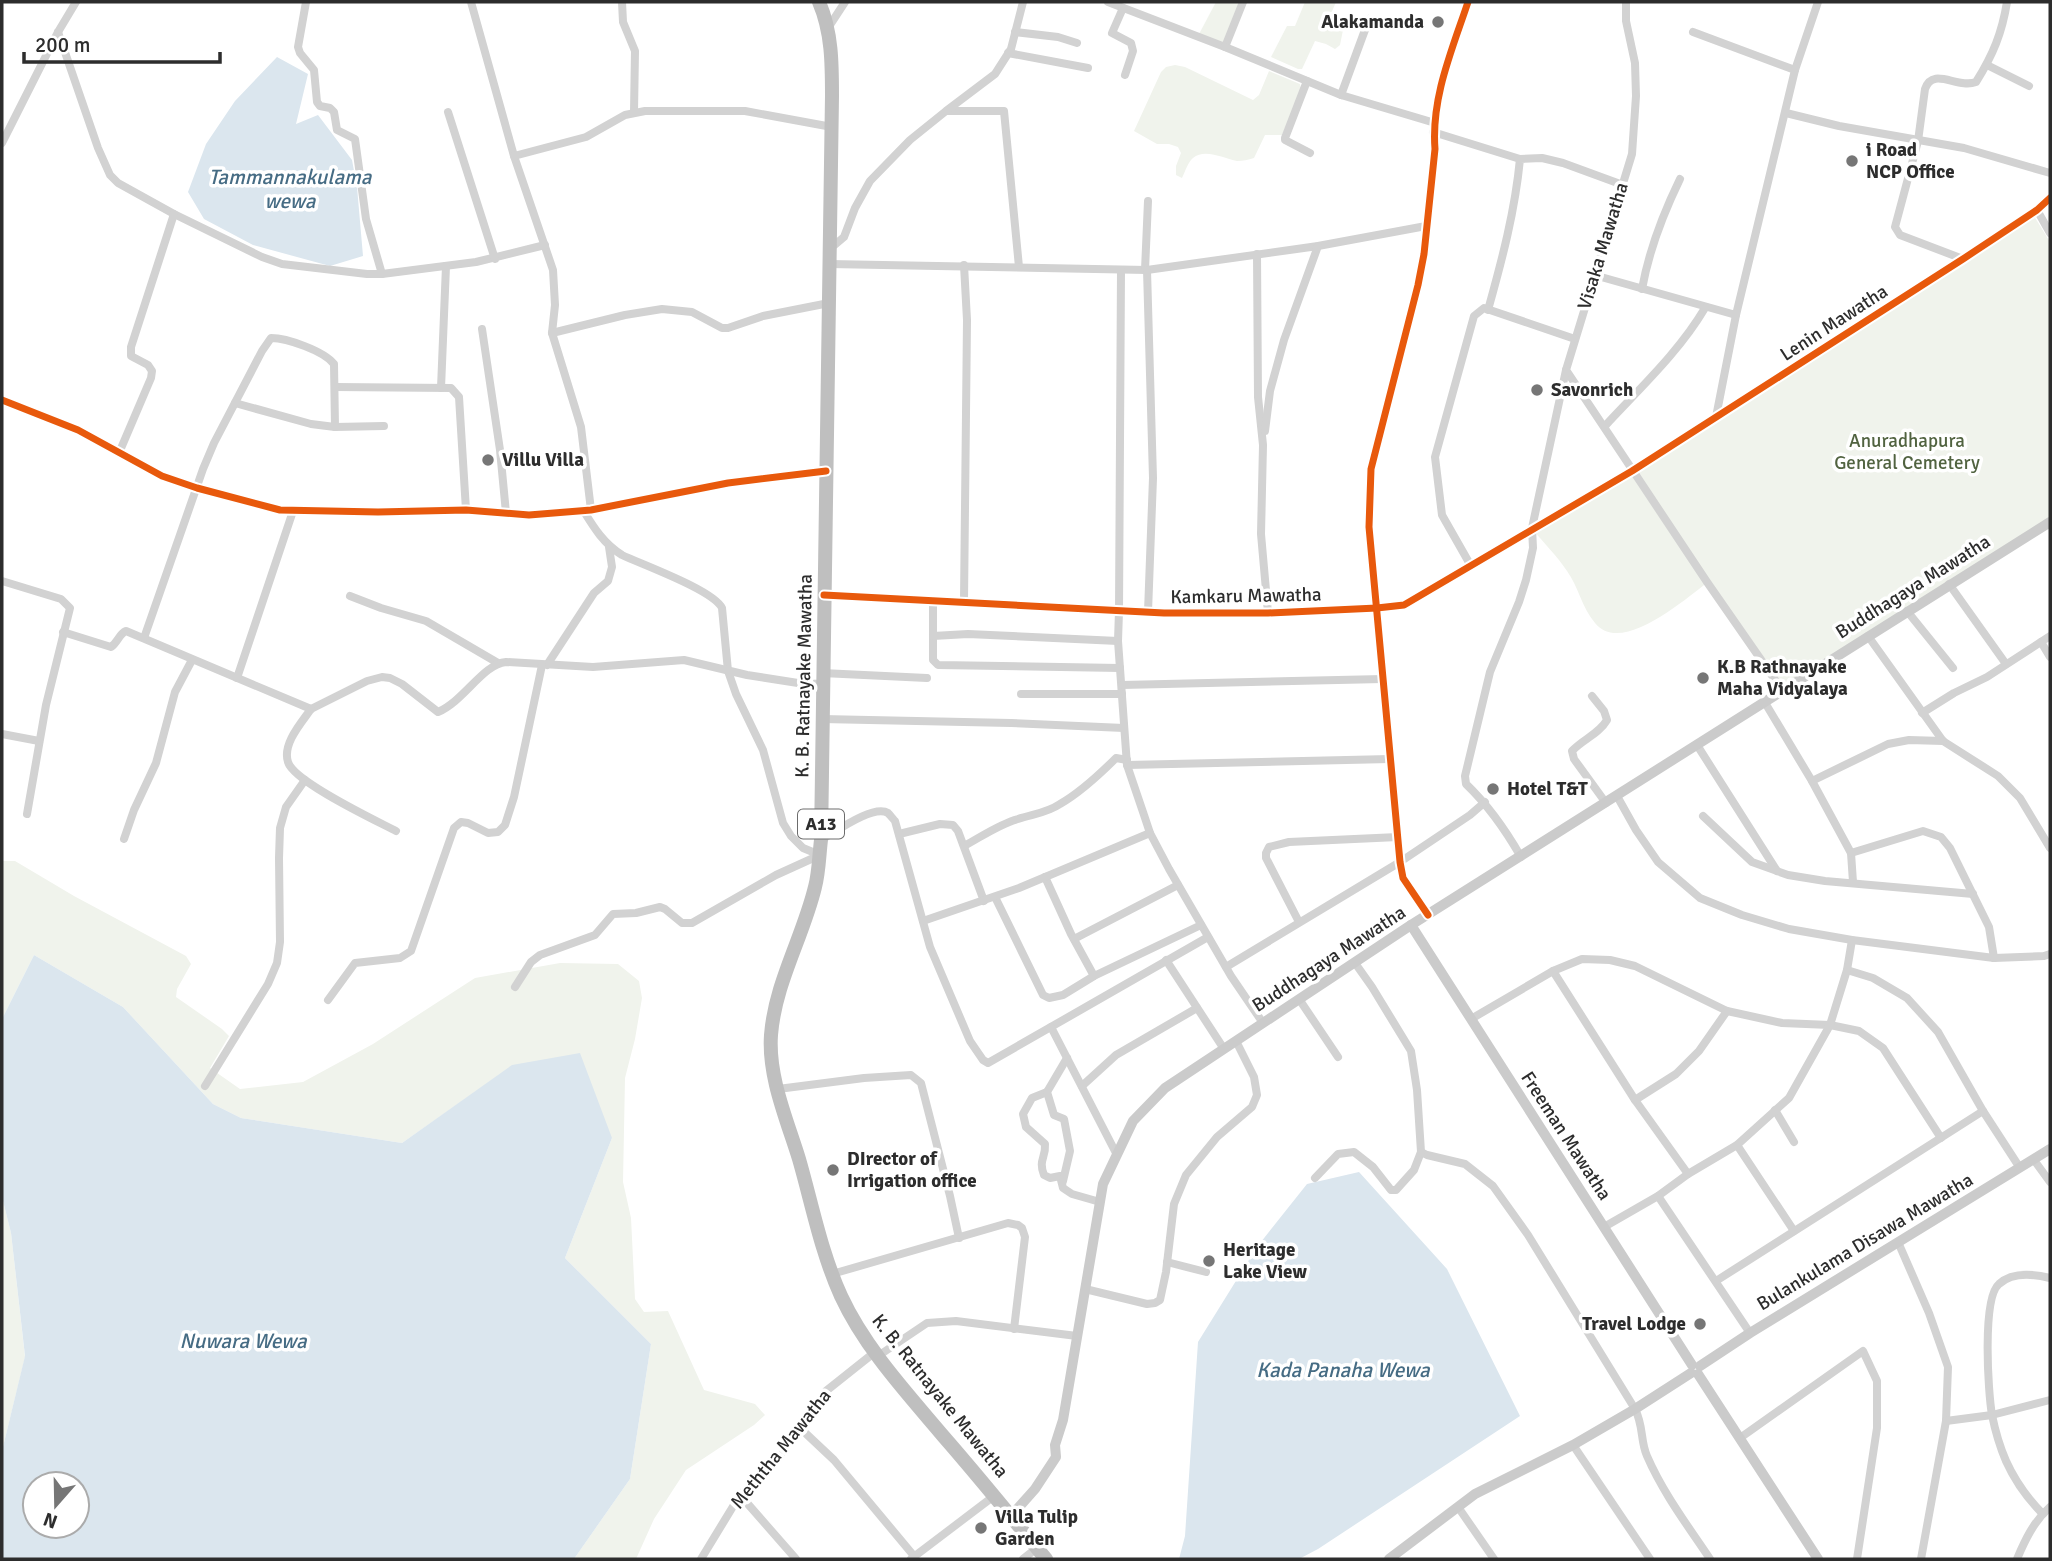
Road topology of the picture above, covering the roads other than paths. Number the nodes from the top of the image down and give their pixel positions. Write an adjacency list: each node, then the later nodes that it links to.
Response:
1 (76, 2): 17 (street)
2 (306, 2): 61 (street)
3 (471, 2): 39 (street)
4 (622, 2): 32 (street)
5 (819, 2): 16 (highway, K. B. Ratnayake Mawatha / A13)
6 (845, 2): 16 (street)
7 (1023, 2): 18 (street)
8 (1108, 2): 14 (street)
9 (1243, 2): 21 (street)
10 (1468, 2): 35 (street)
11 (1626, 2): 43 (street, Visaka Mawatha)
12 (1818, 2): 25 (street)
13 (2007, 2): 23 (street)
14 (1123, 8): 21 (street); 26 (street)
15 (1369, 19): 29 (street)
16 (828, 28): 34 (highway, K. B. Ratnayake Mawatha / A13)
17 (58, 32): 37 (street); 47 (street)
18 (1015, 32): 20 (street); 22 (street)
19 (1693, 32): 25 (street)
20 (1077, 43)
21 (1226, 47): 27 (street)
22 (1009, 53): 24 (street); 30 (street)
23 (1987, 65): 28 (street); 36 (street)
24 (1088, 68)
25 (1795, 70): 33 (street)
26 (1125, 75)
27 (1307, 81): 29 (street); 38 (street)
28 (2029, 86)
29 (1341, 94): 35 (street)
30 (946, 111): 53 (street); 58 (street)
31 (448, 112): 54 (street)
32 (634, 112): 34 (street); 39 (street)
33 (1786, 113): 36 (street); 67 (street)
34 (832, 127): 53 (highway, K. B. Ratnayake Mawatha / A13)
35 (1434, 127): 40 (street); 48 (street)
36 (1918, 141): 41 (street); 55 (street)
37 (2, 144)
38 (1310, 153)
39 (514, 156): 50 (street)
40 (1520, 159): 43 (street); 66 (street)
41 (2050, 173)
42 (1680, 179): 63 (street)
43 (1623, 185): 62 (street, Visaka Mawatha)
44 (2050, 198): 46 (street, Lenin Mawatha)
45 (1148, 201): 60 (street)
46 (2037, 210): 49 (street); 55 (street, Lenin Mawatha)
47 (174, 214): 61 (street); 81 (street)
48 (1426, 226): 51 (street); 99 (street)
49 (2050, 233)
50 (545, 245): 54 (street); 69 (street)
51 (1318, 246): 52 (street); 80 (street)
52 (1257, 254): 60 (street); 80 (street)
53 (829, 256): 56 (street); 64 (highway, K. B. Ratnayake Mawatha / A13)
54 (495, 259): 57 (street)
55 (1963, 259): 76 (street, Lenin Mawatha)
56 (964, 265): 58 (street); 98 (street)
57 (446, 266): 61 (street); 73 (street)
58 (1019, 267): 59 (street)
59 (1121, 270): 60 (street); 100 (street)
60 (1146, 270): 102 (street)
61 (382, 274)
62 (1594, 275): 63 (street); 70 (street, Visaka Mawatha)
63 (1642, 289): 65 (street)
64 (829, 303): 69 (street); 82 (highway, K. B. Ratnayake Mawatha / A13)
65 (1705, 307): 67 (street); 79 (street)
66 (1488, 310): 70 (street); 92 (street)
67 (1736, 315): 76 (street)
68 (482, 330): 88 (street)
69 (552, 333): 86 (street)
70 (1575, 339): 71 (street, Visaka Mawatha)
71 (1566, 370): 79 (street); 90 (street, Visaka Mawatha)
72 (335, 387): 73 (street); 75 (street); 77 (street)
73 (441, 388): 85 (street)
74 (2, 400): 81 (street)
75 (235, 403): 77 (street); 84 (street)
76 (1716, 417): 83 (street, Lenin Mawatha)
77 (335, 426): 78 (street)
78 (384, 426)
79 (1605, 426): 83 (street)
80 (1263, 445): 103 (street)
81 (119, 453): 84 (street)
82 (826, 471): 86 (street); 95 (highway, K. B. Ratnayake Mawatha / A13)
83 (1632, 471): 90 (street, Kamkaru Mawatha); 124 (street)
84 (197, 488): 87 (street); 108 (street)
85 (466, 510): 87 (street); 88 (street)
86 (587, 510): 88 (street); 91 (street)
87 (293, 511): 119 (street)
88 (506, 513)
89 (2048, 527): 94 (main road, Buddhagaya Mawatha)
90 (1532, 528): 92 (street, Kamkaru Mawatha); 141 (street, Visaka Mawatha)
91 (609, 548): 115 (street); 118 (street)
92 (1471, 566): 99 (street, Kamkaru Mawatha)
93 (2, 581): 104 (street)
94 (1949, 584): 101 (main road, Buddhagaya Mawatha); 114 (street)
95 (824, 595): 97 (street, Kamkaru Mawatha); 120 (highway, K. B. Ratnayake Mawatha / A13)
96 (350, 596): 113 (street)
97 (933, 600): 98 (street, Kamkaru Mawatha); 105 (street)
98 (964, 601): 100 (street, Kamkaru Mawatha)
99 (1377, 608): 103 (street, Kamkaru Mawatha); 122 (street)
100 (1119, 611): 102 (street, Kamkaru Mawatha); 109 (street)
101 (1907, 611): 106 (main road, Buddhagaya Mawatha); 117 (street)
102 (1148, 612): 103 (street, Kamkaru Mawatha)
103 (1268, 613)
104 (63, 632): 108 (street); 133 (street)
105 (933, 636): 109 (street); 116 (street)
106 (1868, 636): 124 (main road, Buddhagaya Mawatha); 129 (street)
107 (2050, 636): 110 (street)
108 (144, 638): 112 (street)
109 (1118, 641): 116 (street)
110 (2041, 642): 111 (street); 114 (street)
111 (2050, 657)
112 (192, 660): 119 (street); 149 (street)
113 (498, 663): 115 (street); 128 (street)
114 (2006, 664): 129 (street)
115 (544, 665): 118 (street); 181 (street)
116 (1120, 668): 123 (street)
117 (1953, 668)
118 (728, 671): 120 (street); 151 (street)
119 (237, 678): 128 (street)
120 (822, 678): 121 (street); 130 (highway, K. B. Ratnayake Mawatha / A13)
121 (927, 678)
122 (1383, 679): 123 (street); 136 (street)
123 (1122, 690): 125 (street); 131 (street)
124 (1782, 690): 127 (main road, Buddhagaya Mawatha)
125 (1021, 694)
126 (1592, 696): 142 (street)
127 (1764, 701): 135 (main road, Buddhagaya Mawatha); 139 (street)
128 (311, 709): 138 (street)
129 (1922, 713): 134 (street)
130 (822, 719): 131 (street); 151 (highway, K. B. Ratnayake Mawatha / A13)
131 (1124, 728): 137 (street)
132 (2, 734): 133 (street)
133 (39, 741): 143 (street)
134 (1943, 741): 139 (street); 152 (street)
135 (1697, 745): 140 (main road, Buddhagaya Mawatha); 156 (street)
136 (1390, 760): 137 (street); 148 (street)
137 (1127, 763): 146 (street); 150 (street)
138 (305, 780): 145 (street); 192 (street)
139 (1812, 781): 153 (street)
140 (1617, 796): 142 (main road, Buddhagaya Mawatha); 170 (street)
141 (1485, 802): 154 (street); 155 (street)
142 (1606, 803): 154 (main road, Buddhagaya Mawatha)
143 (27, 814)
144 (1703, 816): 156 (street)
145 (396, 831)
146 (1150, 833): 157 (street); 159 (street)
147 (899, 834): 150 (street); 151 (street); 164 (street)
148 (1398, 837): 155 (street); 165 (street)
149 (124, 839)
150 (964, 846): 162 (street)
151 (820, 847): 179 (street); 194 (highway, K. B. Ratnayake Mawatha / A13)
152 (2050, 848)
153 (1850, 853): 158 (street); 160 (street)
154 (1521, 857): 163 (main road, Buddhagaya Mawatha)
155 (1401, 862): 163 (street); 165 (street)
156 (1777, 871): 158 (street)
157 (1045, 877): 161 (street); 169 (street)
158 (1853, 883): 160 (street)
159 (1178, 885): 166 (street); 169 (street)
160 (1973, 894): 172 (street)
161 (995, 897): 162 (street); 178 (street)
162 (984, 901): 164 (street)
163 (1428, 915): 167 (main road, Buddhagaya Mawatha)
164 (923, 921): 187 (street)
165 (1299, 922): 175 (street)
166 (1201, 925): 168 (street); 178 (street)
167 (1411, 925): 174 (main road, Buddhagaya Mawatha); 184 (main road, Freeman Mawatha)
168 (1208, 937): 173 (street); 175 (street)
169 (1073, 939): 178 (street)
170 (1852, 940): 172 (street); 176 (street)
171 (2050, 954): 172 (street)
172 (1994, 958)
173 (1166, 960): 182 (street); 187 (street)
174 (1355, 963): 180 (main road, Buddhagaya Mawatha); 203 (street)
175 (1226, 967): 185 (street)
176 (1847, 970): 186 (street); 198 (street)
177 (1553, 971): 183 (street); 184 (street); 196 (street)
178 (1094, 976)
179 (515, 987)
180 (1299, 999): 185 (main road, Buddhagaya Mawatha); 190 (street)
181 (328, 1000)
182 (1197, 1008): 189 (street); 193 (street)
183 (1727, 1012): 186 (street); 196 (street)
184 (1471, 1019): 213 (main road, Freeman Mawatha)
185 (1263, 1023): 188 (main road, Buddhagaya Mawatha)
186 (1830, 1025): 197 (street); 199 (street)
187 (1051, 1027): 191 (street)
188 (1236, 1041): 189 (main road, Buddhagaya Mawatha); 217 (street)
189 (1224, 1049): 204 (main road, Buddhagaya Mawatha)
190 (1338, 1057)
191 (1067, 1058): 193 (street); 195 (street)
192 (205, 1086)
193 (1082, 1086): 204 (street)
194 (778, 1089): 215 (street); 219 (highway, K. B. Ratnayake Mawatha / A13)
195 (1048, 1092): 209 (street); 209 (street)
196 (1635, 1100): 207 (street)
197 (1775, 1110): 200 (street); 201 (street)
198 (1983, 1111): 199 (street); 206 (street)
199 (1941, 1138): 214 (street)
200 (1794, 1142)
201 (1737, 1145): 207 (street); 214 (street)
202 (2050, 1149): 205 (main road, Bulankulama Disawa Mawatha)
203 (1421, 1152): 208 (street); 229 (street)
204 (1117, 1155): 212 (main road, Buddhagaya Mawatha)
205 (2034, 1160): 206 (main road, Bulankulama Disawa Mawatha); 210 (street)
206 (2020, 1168): 216 (main road, Bulankulama Disawa Mawatha)
207 (1688, 1174): 211 (street)
208 (1315, 1178)
209 (1063, 1181): 212 (street)
210 (2050, 1182)
211 (1658, 1196): 213 (street); 221 (street)
212 (1100, 1202): 222 (main road, Buddhagaya Mawatha)
213 (1604, 1227): 227 (main road, Freeman Mawatha)
214 (1794, 1231): 221 (street)
215 (959, 1238): 219 (street); 223 (street)
216 (1898, 1242): 224 (main road, Bulankulama Disawa Mawatha); 231 (street)
217 (1167, 1262): 218 (street); 222 (street)
218 (1206, 1272)
219 (832, 1274): 226 (highway, K. B. Ratnayake Mawatha / A13)
220 (2050, 1278): 230 (street)
221 (1716, 1281): 224 (street)
222 (1085, 1289): 225 (main road, Buddhagaya Mawatha)
223 (1014, 1329): 225 (street, Meththa Mawatha); 226 (street, Meththa Mawatha)
224 (1750, 1333): 227 (main road, Bulankulama Disawa Mawatha)
225 (1077, 1336): 240 (main road, Buddhagaya Mawatha)
226 (877, 1354): 232 (street, Meththa Mawatha); 236 (highway, K. B. Ratnayake Mawatha / A13)
227 (1695, 1370): 229 (main road, Bulankulama Disawa Mawatha); 233 (main road, Freeman Mawatha)
228 (2050, 1400): 230 (street)
229 (1635, 1409): 234 (main road, Bulankulama Disawa Mawatha); 249 (street)
230 (1992, 1415): 231 (street); 239 (street)
231 (1946, 1421): 252 (street)
232 (800, 1428): 235 (street, Meththa Mawatha); 242 (street)
233 (1740, 1438): 250 (main road, Freeman Mawatha); 251 (street)
234 (1573, 1445): 237 (main road, Bulankulama Disawa Mawatha); 248 (street)
235 (740, 1495): 243 (street, Meththa Mawatha); 244 (street)
236 (995, 1496): 240 (highway, K. B. Ratnayake Mawatha / A13); 242 (street)
237 (1458, 1507): 246 (main road, Bulankulama Disawa Mawatha); 247 (street)
238 (2050, 1507): 239 (street)
239 (2043, 1514): 253 (street)
240 (1011, 1516): 241 (highway, K. B. Ratnayake Mawatha / A13)
241 (1042, 1554): 245 (street)
242 (913, 1558)
243 (701, 1559)
244 (796, 1559)
245 (1024, 1559)
246 (1389, 1559)
247 (1494, 1559)
248 (1650, 1559)
249 (1710, 1559)
250 (1818, 1559)
251 (1857, 1559)
252 (1921, 1559)
253 (2017, 1559)

